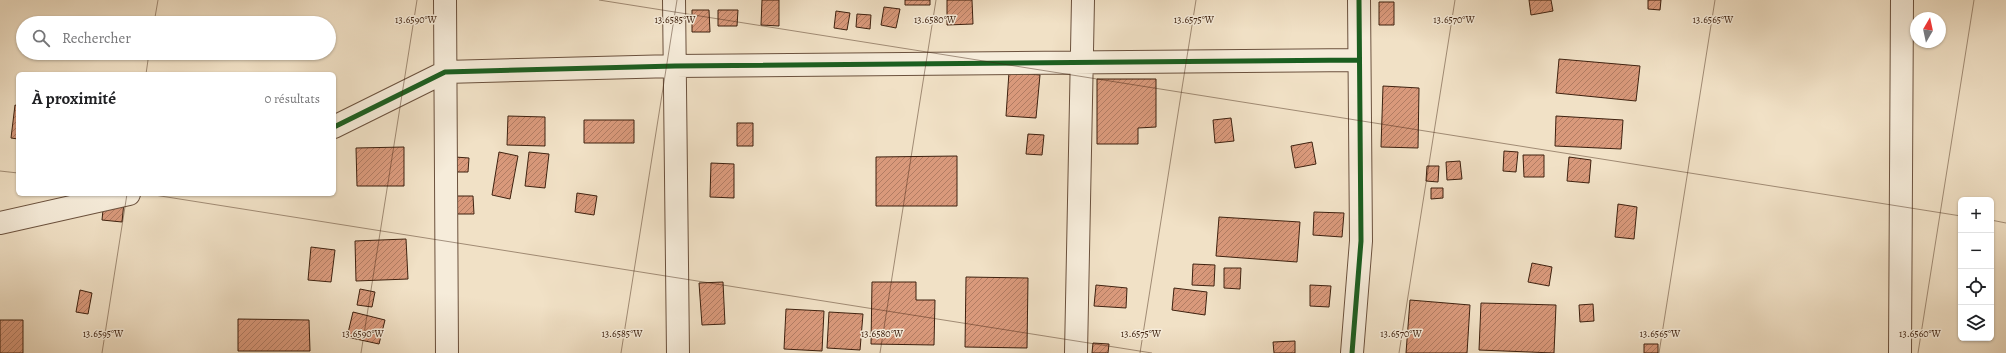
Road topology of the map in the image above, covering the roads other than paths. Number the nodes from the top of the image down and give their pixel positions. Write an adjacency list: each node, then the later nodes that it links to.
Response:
1 (445, 0): 9 (street)
2 (674, 0): 8 (street)
3 (1083, 0): 7 (street)
4 (1359, 0): 6 (street)
5 (1902, 0): 17 (street)
6 (1359, 60): 7 (street); 16 (street)
7 (1082, 64): 8 (street); 15 (street)
8 (675, 66): 9 (street); 14 (street)
9 (445, 72): 10 (street); 13 (street)
10 (336, 126)
11 (120, 196): 12 (street)
12 (0, 223)
13 (447, 353)
14 (678, 353)
15 (1076, 353)
16 (1352, 353)
17 (1900, 353)

